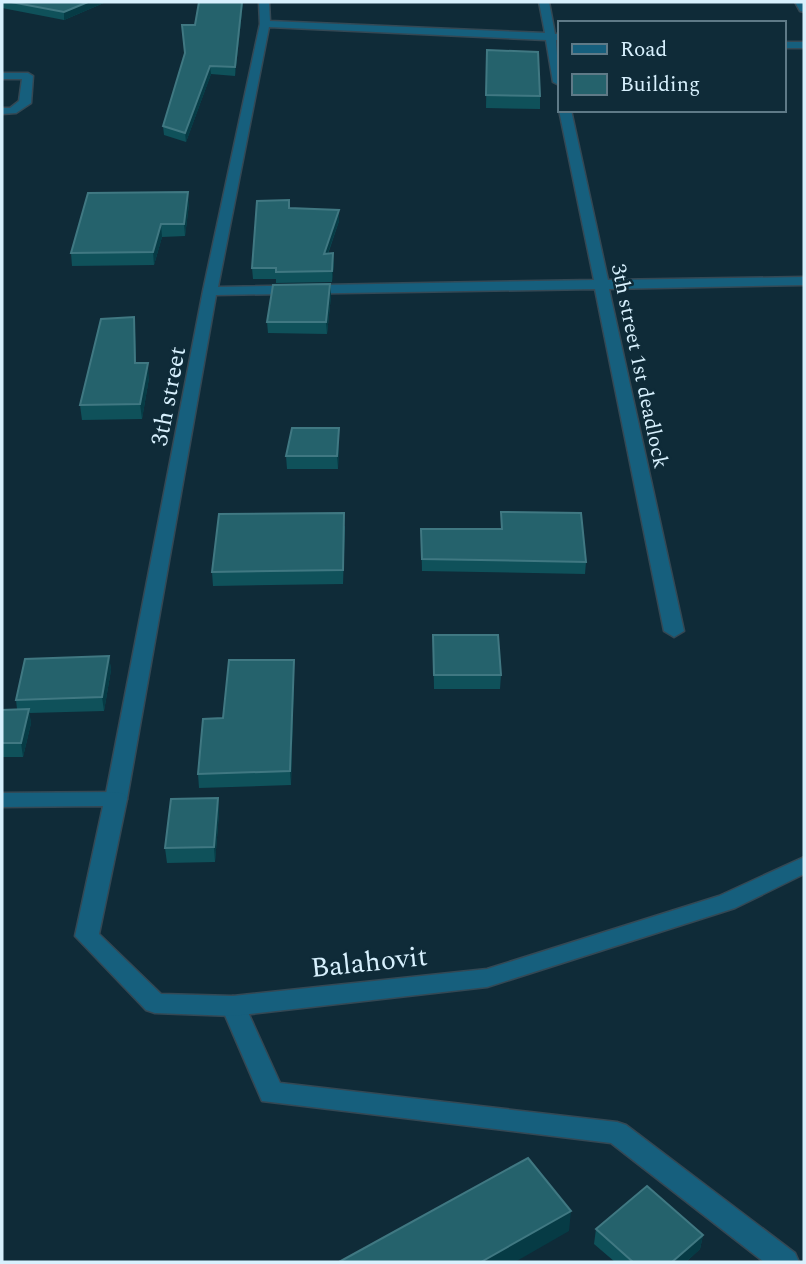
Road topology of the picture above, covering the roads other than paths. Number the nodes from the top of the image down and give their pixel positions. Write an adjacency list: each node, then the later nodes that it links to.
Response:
1 (264, 2): 5 (street, 3th street)
2 (544, 2): 6 (street)
3 (800, 2): 4 (street)
4 (804, 9)
5 (265, 24): 6 (street); 15 (street, 3th street)
6 (554, 37): 9 (street)
7 (785, 45): 8 (street)
8 (804, 45)
9 (558, 73)
10 (2, 76): 11 (street)
11 (2, 111)
12 (565, 112): 14 (street, 3th street 1st deadlock)
13 (804, 281): 14 (street)
14 (602, 287): 15 (street); 16 (street, 3th street 1st deadlock)
15 (210, 291): 17 (street, 3th street)
16 (674, 631)
17 (116, 799): 18 (street); 20 (street, Balahovit)
18 (2, 800)
19 (804, 866): 20 (street, Balahovit)
20 (233, 1006): 21 (street)
21 (785, 1262)

